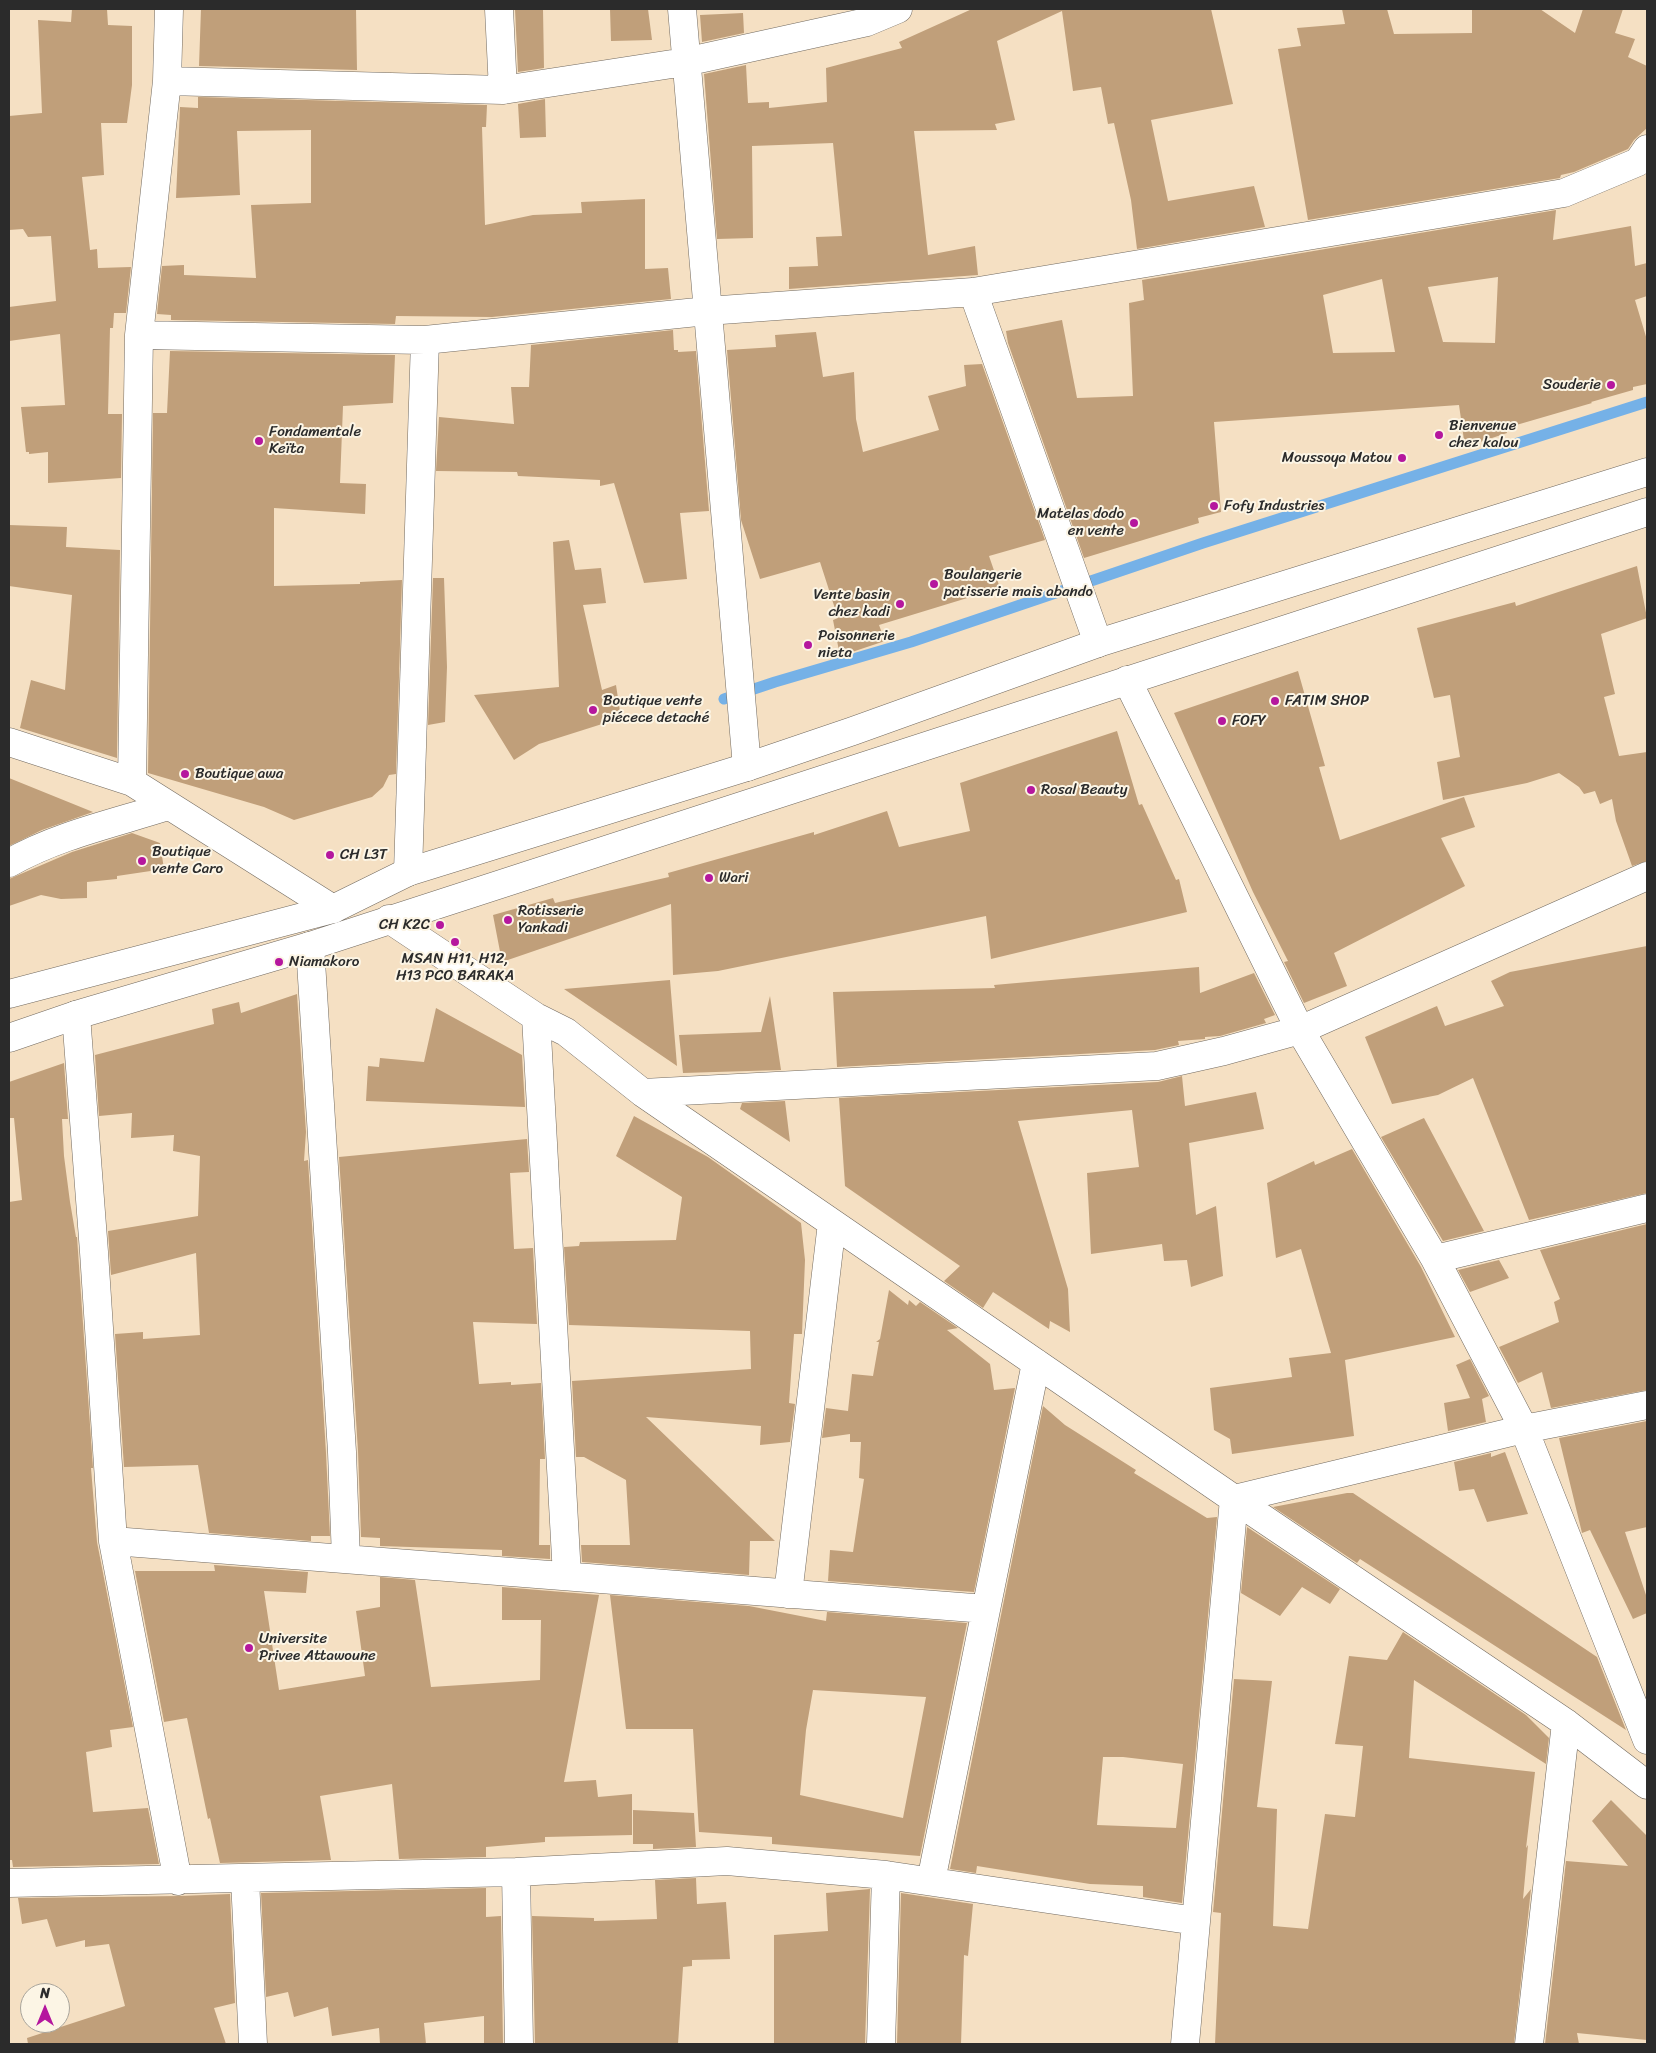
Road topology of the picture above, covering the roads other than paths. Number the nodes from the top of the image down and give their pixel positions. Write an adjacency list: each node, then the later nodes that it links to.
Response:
1 (169, 9): 6 (street)
2 (499, 9): 7 (street)
3 (682, 9): 5 (street)
4 (898, 9): 5 (street)
5 (685, 62): 7 (street); 10 (street)
6 (167, 81): 7 (street); 11 (street)
7 (503, 90)
8 (1647, 149): 9 (street)
9 (974, 292): 10 (street); 15 (street)
10 (706, 311): 12 (street); 18 (street)
11 (140, 335): 12 (street); 19 (street)
12 (424, 340): 22 (street)
13 (1647, 472): 15 (street)
14 (1647, 512): 16 (street)
15 (1098, 643): 18 (street)
16 (1127, 680): 25 (street); 30 (street)
17 (9, 742): 19 (street)
18 (747, 767): 22 (street)
19 (132, 782): 20 (street)
20 (168, 806): 21 (street); 24 (street)
21 (9, 862)
22 (408, 872): 24 (street)
23 (1647, 876): 30 (street)
24 (333, 909): 27 (street)
25 (389, 919): 26 (street); 29 (street)
26 (310, 946): 28 (street); 41 (street)
27 (9, 994)
28 (76, 1015): 31 (street); 40 (street)
29 (536, 1017): 32 (street); 42 (street)
30 (1300, 1030): 32 (street); 35 (street)
31 (9, 1038)
32 (643, 1093): 34 (street)
33 (1647, 1208): 35 (street)
34 (832, 1223): 36 (street); 43 (street)
35 (1435, 1259): 38 (street)
36 (1036, 1363): 39 (street); 44 (street)
37 (1647, 1405): 38 (street)
38 (1524, 1429): 39 (street); 46 (street)
39 (1234, 1499): 45 (street); 54 (street)
40 (113, 1541): 41 (street); 51 (street)
41 (346, 1559): 42 (street)
42 (567, 1576): 43 (street)
43 (788, 1594): 44 (street)
44 (986, 1610): 52 (street)
45 (1566, 1723): 47 (street); 59 (street)
46 (1647, 1740)
47 (1647, 1785)
48 (516, 1872): 49 (street); 50 (street); 56 (street)
49 (886, 1875): 52 (street); 57 (street)
50 (244, 1879): 51 (street); 55 (street)
51 (178, 1881): 53 (street)
52 (931, 1881): 54 (street)
53 (9, 1883)
54 (1196, 1921): 58 (street)
55 (254, 2044)
56 (519, 2044)
57 (881, 2044)
58 (1185, 2044)
59 (1529, 2044)

